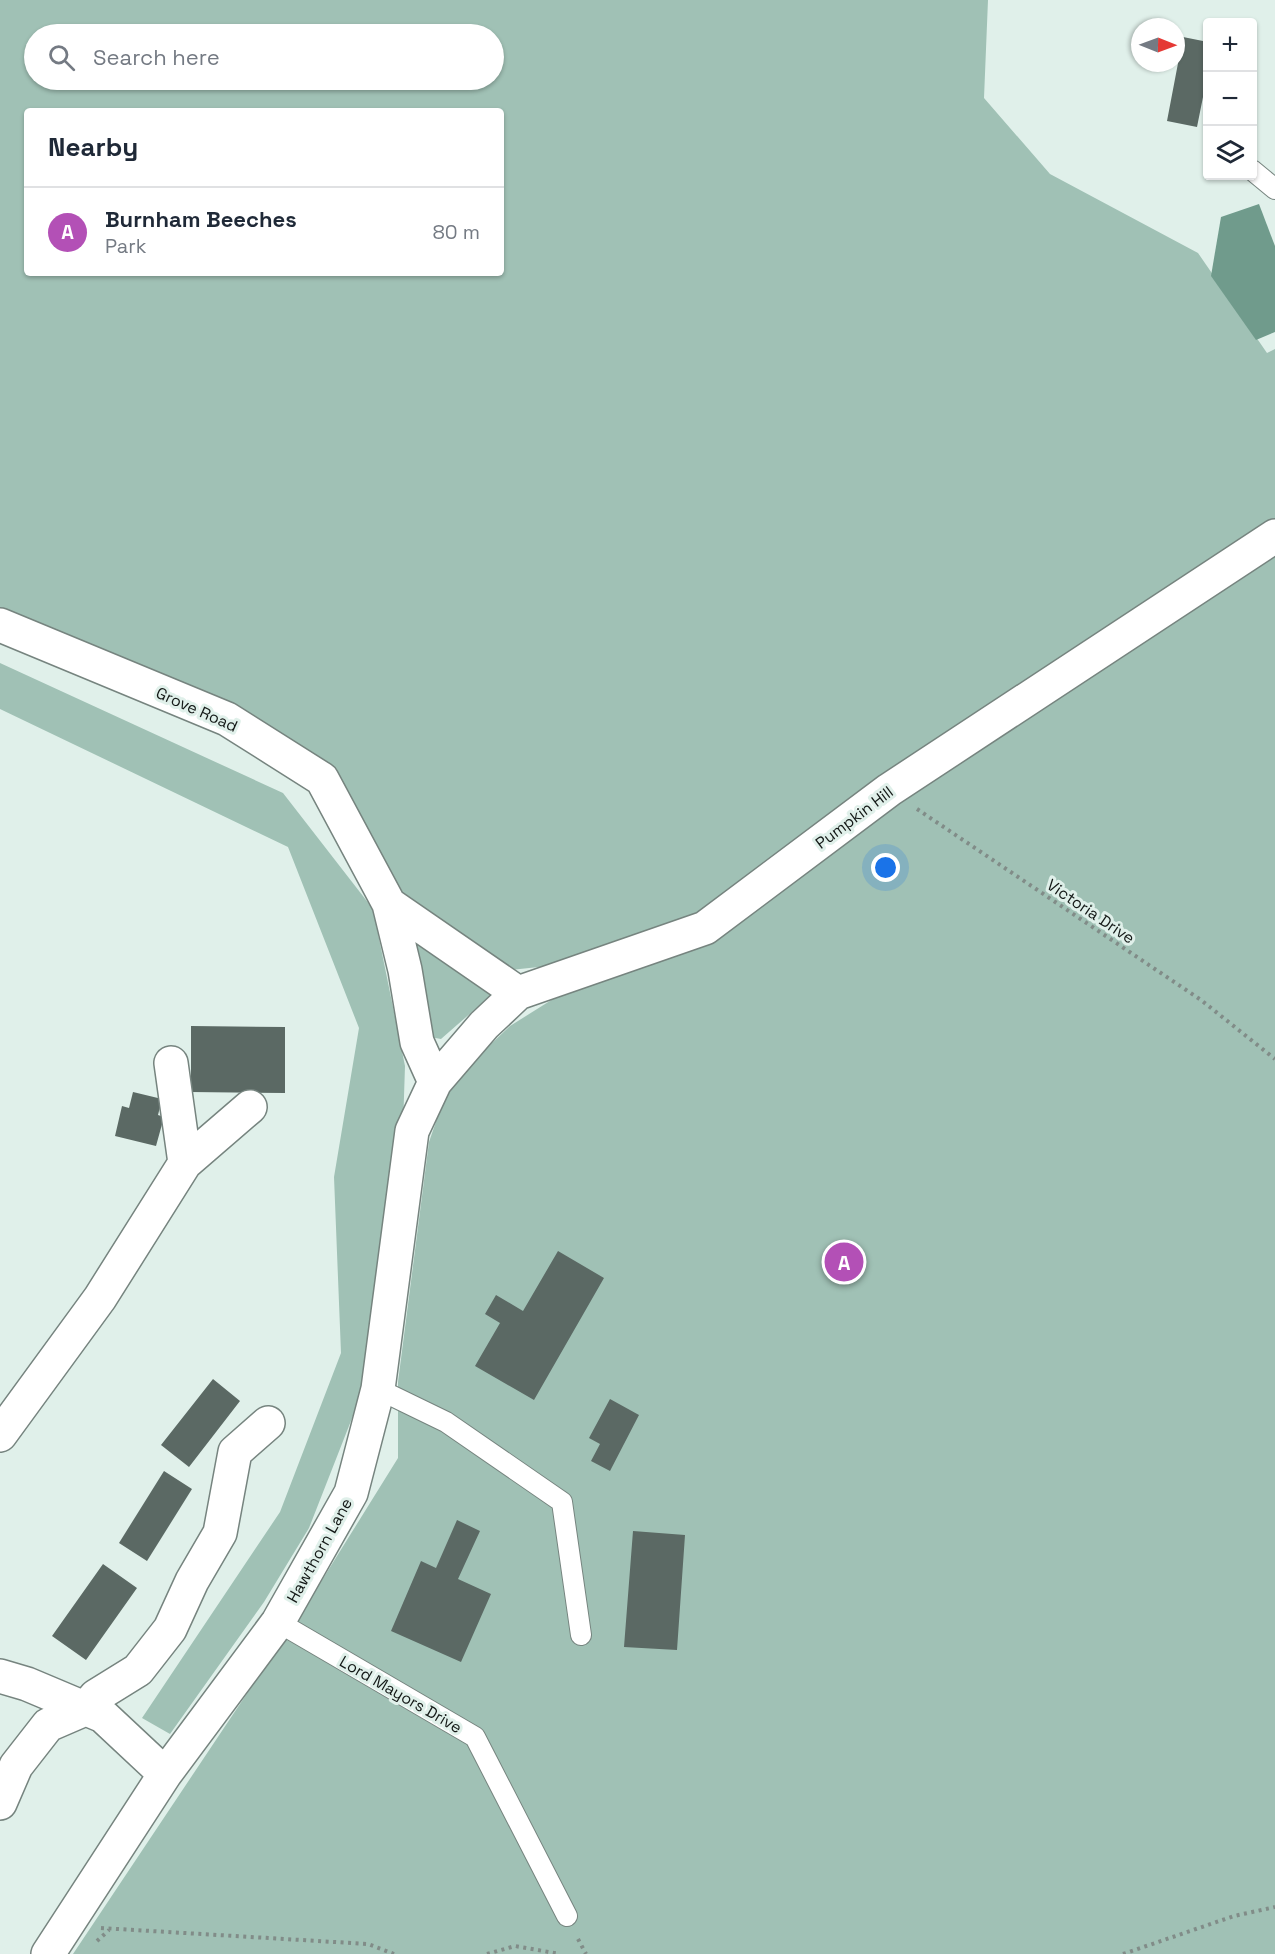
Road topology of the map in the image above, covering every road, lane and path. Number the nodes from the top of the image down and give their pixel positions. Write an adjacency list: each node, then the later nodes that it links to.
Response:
1 (1257, 174): 2 (lane)
2 (1275, 189)
3 (1275, 536): 5 (street, Pumpkin Hill)
4 (0, 625): 6 (street, Grove Road)
5 (889, 790): 7 (street, Pumpkin Hill); 8 (path, Victoria Drive)
6 (389, 904): 7 (street, Grove Road); 10 (street, Grove Road)
7 (518, 993): 10 (street, Pumpkin Hill)
8 (1275, 1059)
9 (171, 1063): 12 (street)
10 (435, 1082): 13 (street, Hawthorn Lane)
11 (250, 1107): 12 (street)
12 (185, 1162): 15 (street)
13 (378, 1389): 16 (street, Hawthorn Lane); 17 (lane)
14 (268, 1423): 19 (street)
15 (0, 1435)
16 (278, 1622): 20 (street, Hawthorn Lane); 23 (lane, Lord Mayors Drive)
17 (581, 1635)
18 (0, 1677): 19 (street)
19 (85, 1709): 20 (street); 21 (street)
20 (165, 1774): 24 (street, Hawthorn Lane)
21 (0, 1803)
22 (1275, 1907): 29 (path)
23 (567, 1916)
24 (68, 1924): 25 (street, Hawthorn Lane); 26 (path)
25 (48, 1954)
26 (394, 1954)
27 (487, 1954): 28 (path)
28 (560, 1954)
29 (1123, 1954)

